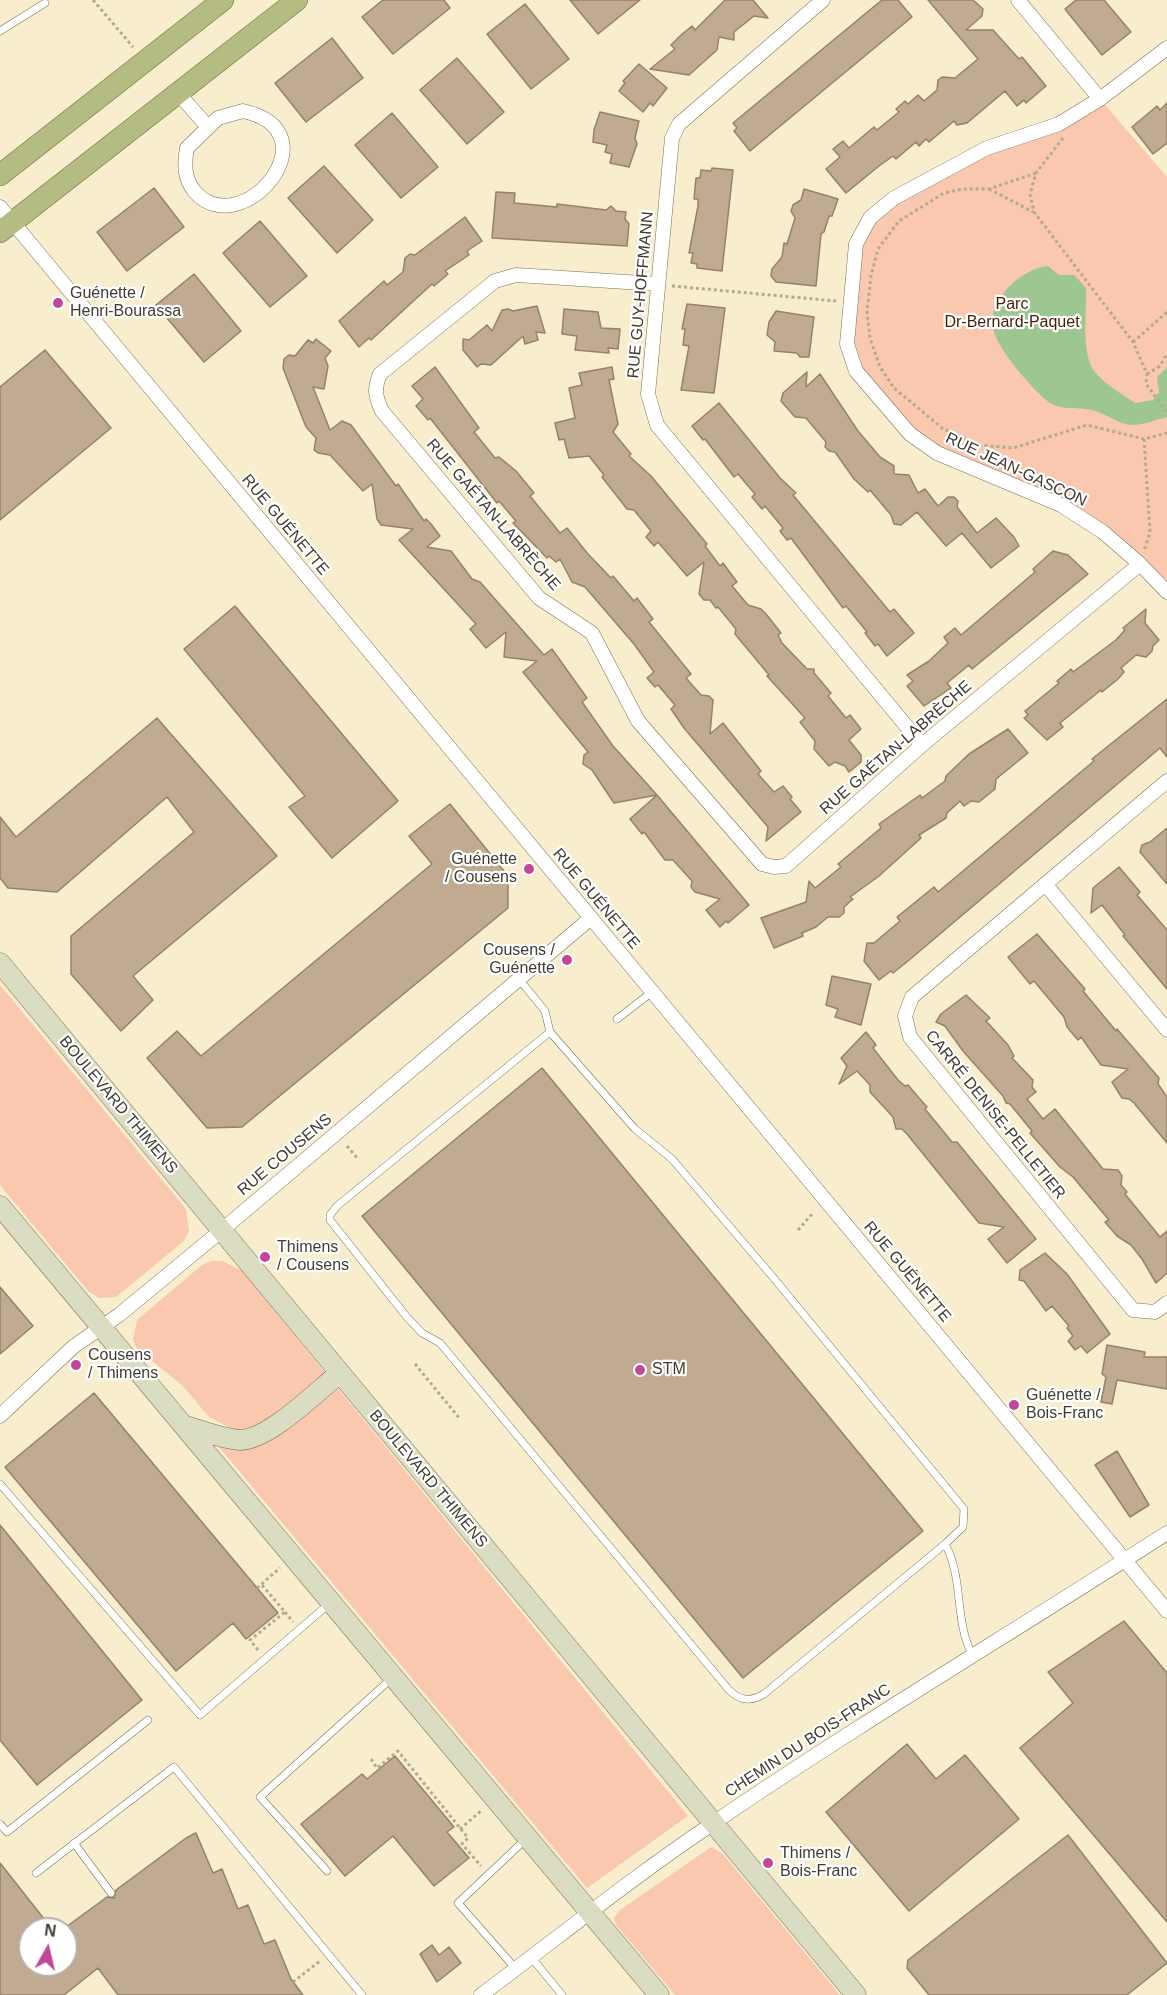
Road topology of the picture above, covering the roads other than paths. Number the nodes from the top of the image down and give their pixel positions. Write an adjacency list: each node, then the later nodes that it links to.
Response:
1 (223, 0): 11 (main road)
2 (297, 0): 8 (main road)
3 (823, 0): 13 (street, RUE GUY-HOFFMANN)
4 (1018, 0): 9 (street)
5 (45, 3): 6 (lane)
6 (0, 31)
7 (1167, 48): 9 (street, RUE JEAN-GASCON)
8 (178, 93): 10 (street); 12 (main road)
9 (1100, 99): 14 (street, RUE JEAN-GASCON)
10 (208, 127): 10 (street)
11 (0, 175)
12 (4, 220): 19 (street, RUE GUÉNETTE)
13 (658, 284): 16 (street, RUE GUY-HOFFMANN); 16 (street, RUE GAÉTAN-LABRÈCHE)
14 (1140, 564): 15 (street, RUE JEAN-GASCON); 16 (street, RUE GAÉTAN-LABRÈCHE)
15 (1167, 592)
16 (922, 745)
17 (1167, 781): 18 (street, CARRÉ DENISE-PELLETIER)
18 (1046, 885): 24 (street); 28 (street, CARRÉ DENISE-PELLETIER)
19 (591, 918): 21 (street, RUE COUSENS); 22 (street, RUE GUÉNETTE)
20 (0, 963): 27 (street, BOULEVARD THIMENS)
21 (519, 979): 25 (lane); 27 (street, RUE COUSENS)
22 (652, 992): 23 (lane); 36 (street, RUE GUÉNETTE)
23 (617, 1019)
24 (1167, 1030)
25 (550, 1032): 35 (lane); 35 (lane)
26 (0, 1206): 29 (street)
27 (222, 1230): 29 (street, RUE COUSENS); 30 (street, BOULEVARD THIMENS)
28 (1167, 1304)
29 (101, 1327): 31 (street, RUE COUSENS); 32 (street)
30 (340, 1373): 32 (street); 42 (street, BOULEVARD THIMENS)
31 (0, 1416)
32 (186, 1426): 37 (street)
33 (0, 1484): 37 (lane)
34 (1167, 1533): 36 (street, CHEMIN DU BOIS-FRANC)
35 (945, 1544): 39 (lane)
36 (1125, 1560): 38 (street, RUE GUÉNETTE); 39 (street, CHEMIN DU BOIS-FRANC)
37 (332, 1602): 40 (street)
38 (1167, 1611)
39 (972, 1654): 42 (street, CHEMIN DU BOIS-FRANC)
40 (394, 1676): 44 (street); 46 (lane)
41 (148, 1720): 43 (lane)
42 (713, 1823): 49 (street, CHEMIN DU BOIS-FRANC); 56 (street, BOULEVARD THIMENS)
43 (0, 1824)
44 (528, 1838): 49 (street); 51 (lane)
45 (74, 1844): 47 (lane); 48 (lane); 52 (lane)
46 (327, 1871)
47 (36, 1873)
48 (111, 1893)
49 (589, 1912): 50 (street, CHEMIN DU BOIS-FRANC); 55 (street)
50 (531, 1957): 51 (street, CHEMIN DU BOIS-FRANC); 54 (lane)
51 (516, 1969): 53 (street, CHEMIN DU BOIS-FRANC)
52 (362, 1995)
53 (481, 1995)
54 (562, 1995)
55 (659, 1995)
56 (856, 1995)

